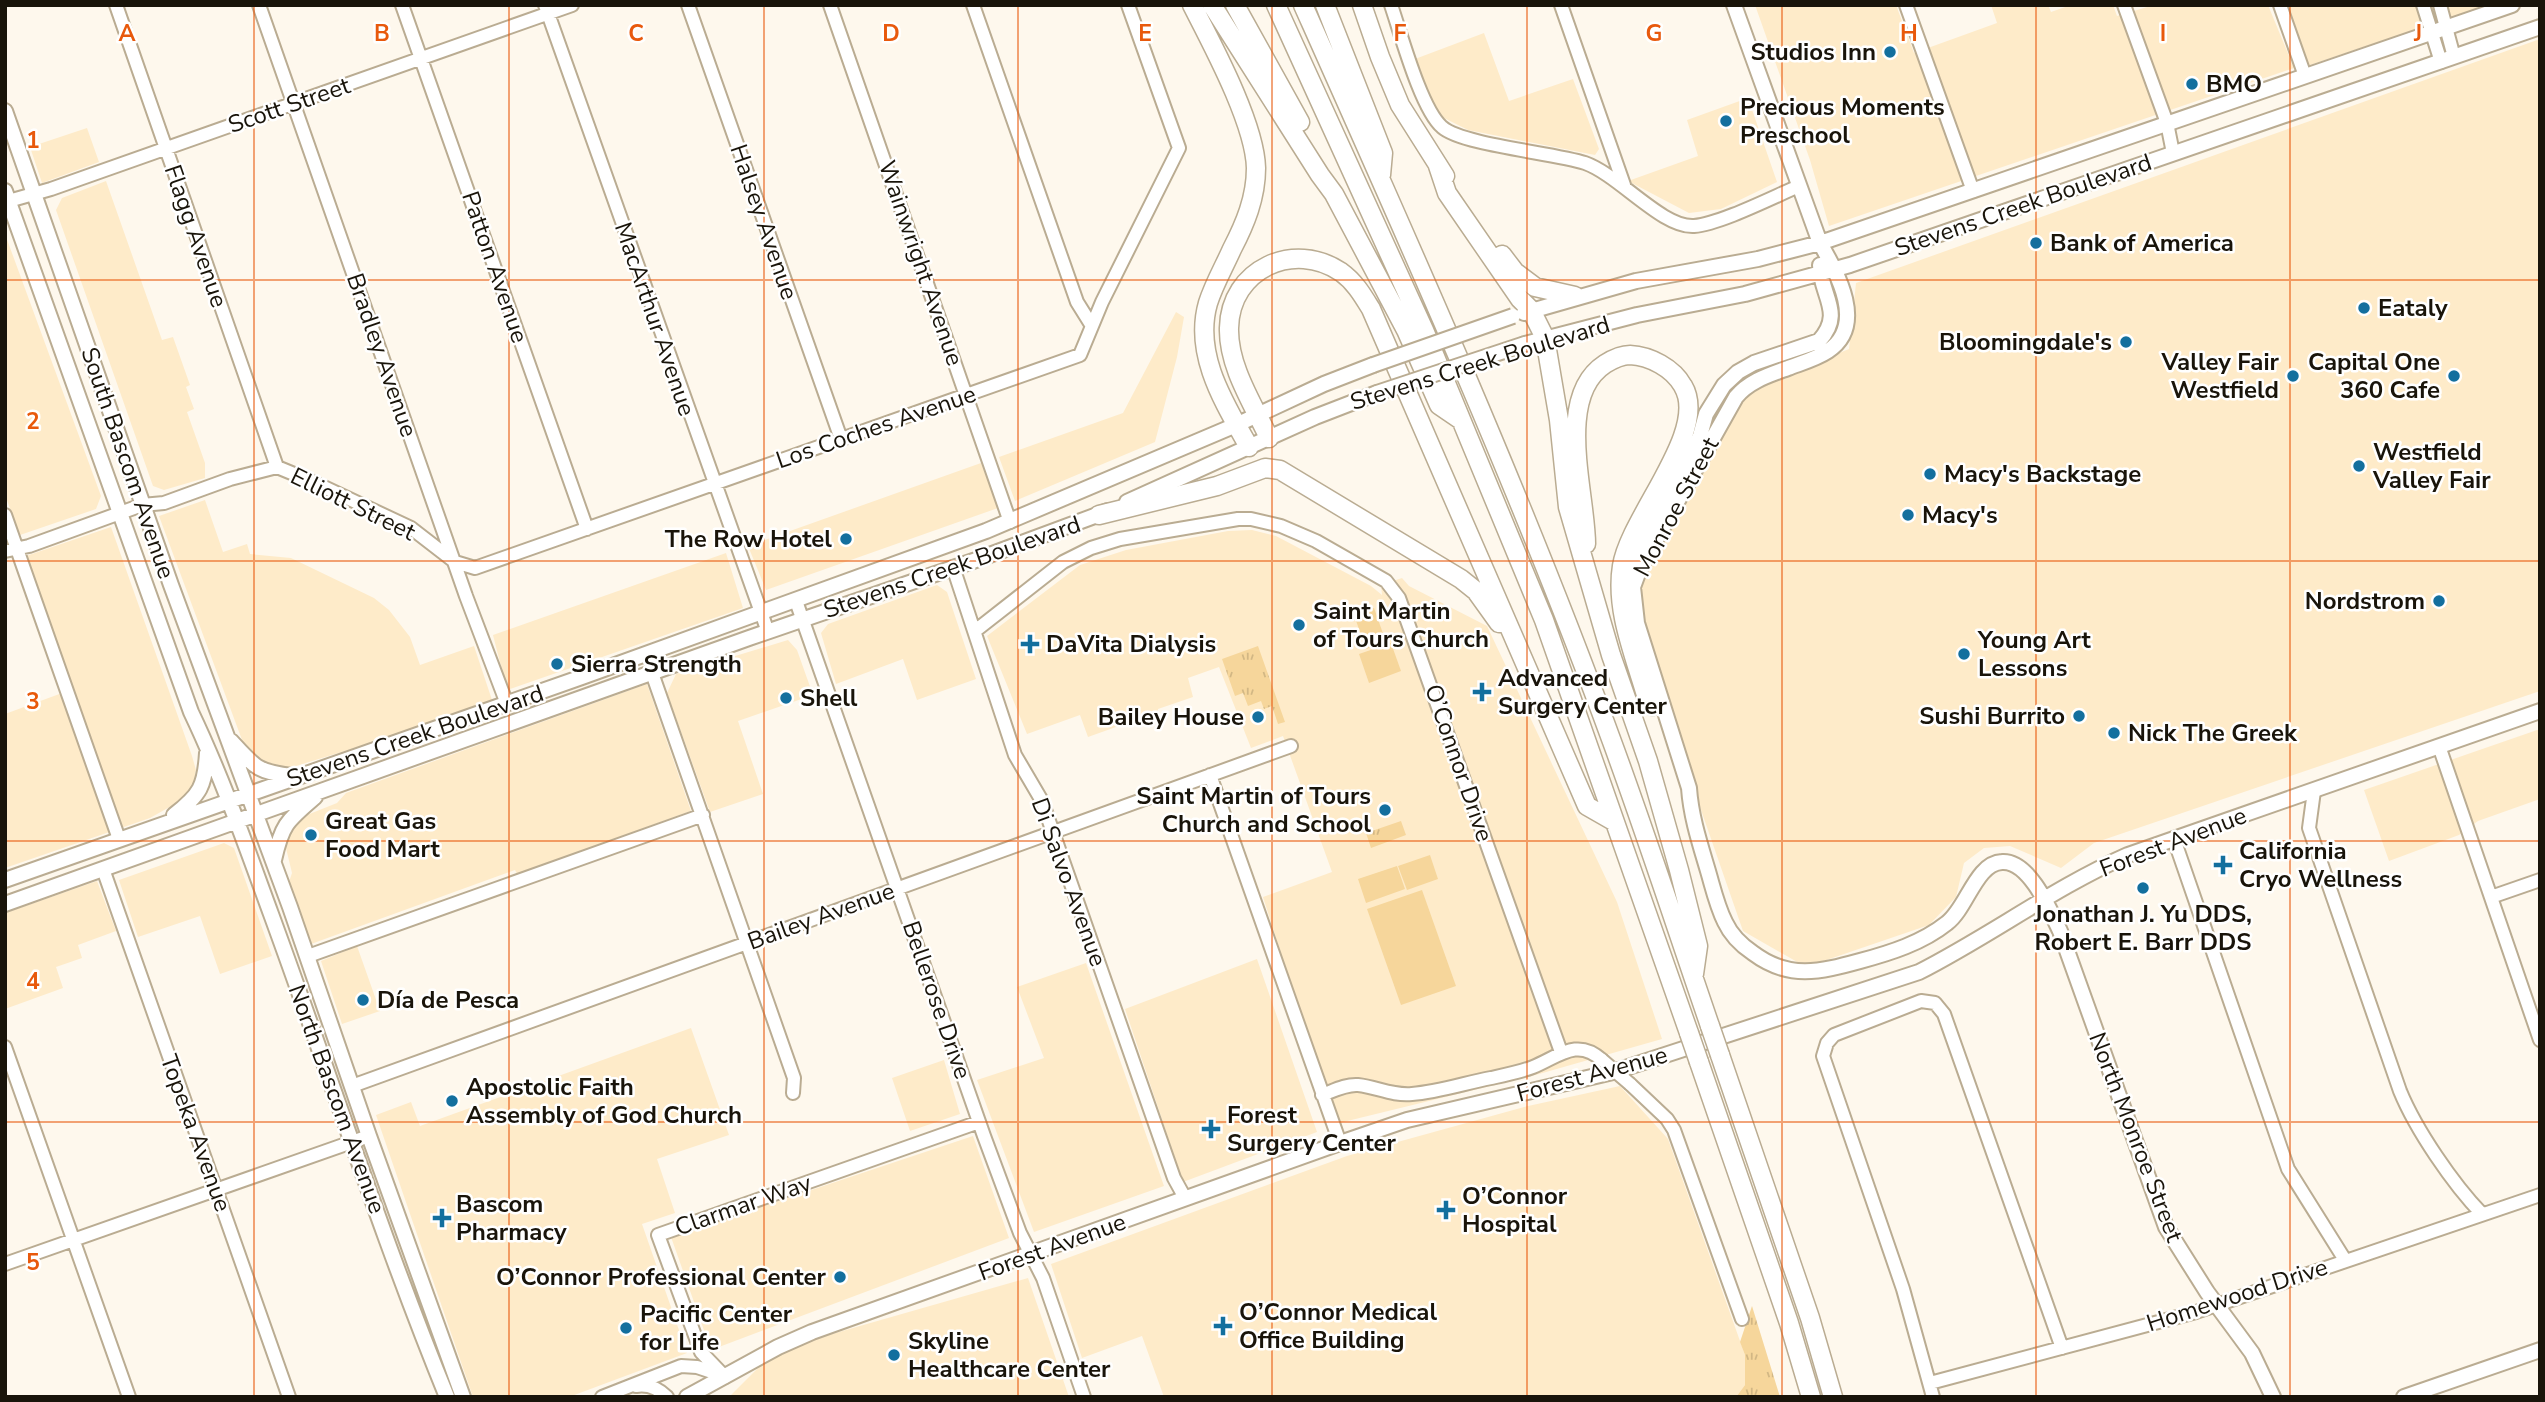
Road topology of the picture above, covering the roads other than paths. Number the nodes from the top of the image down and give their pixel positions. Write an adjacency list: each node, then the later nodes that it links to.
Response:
1 (116, 5): 37 (street, Flagg Avenue)
2 (259, 5): 34 (street, Bradley Avenue)
3 (402, 5): 30 (street, Patton Avenue)
4 (572, 5): 26 (street, Scott Street)
5 (688, 5): 59 (street, Halsey Avenue)
6 (830, 5): 54 (street, Wainwright Avenue)
7 (972, 5): 52 (street)
8 (1180, 5): 33 (highway)
9 (1192, 5): 33 (highway)
10 (1212, 5): 45 (highway)
11 (1236, 5): 45 (highway)
12 (1276, 5): 56 (highway)
13 (1303, 5): 40 (highway)
14 (1325, 5): 40 (highway)
15 (1362, 5): 39 (highway)
16 (1391, 5): 41 (street)
17 (1561, 5): 41 (street)
18 (1734, 5): 42 (main road)
19 (1906, 5): 43 (street)
20 (2124, 5): 36 (street)
21 (2280, 5): 32 (street)
22 (2423, 5): 29 (street)
23 (2440, 5): 28 (street)
24 (2512, 5): 28 (main road, Stevens Creek Boulevard)
25 (1129, 7): 52 (street, Los Coches Avenue)
26 (547, 9): 30 (street, Scott Street); 62 (street, MacArthur Avenue)
27 (2540, 27): 31 (main road, Stevens Creek Boulevard)
28 (2445, 28): 29 (main road, Stevens Creek Boulevard); 31 (street)
29 (2431, 33): 31 (street); 32 (main road, Stevens Creek Boulevard)
30 (421, 58): 34 (street, Scott Street); 68 (street, Patton Avenue)
31 (2448, 59): 38 (main road, Stevens Creek Boulevard)
32 (2305, 76): 36 (main road, Stevens Creek Boulevard)
33 (1235, 97): 57 (highway)
34 (293, 103): 37 (street, Scott Street); 71 (street, Bradley Avenue)
35 (5, 111): 44 (main road, South Bascom Avenue)
36 (2167, 123): 38 (street); 43 (main road, Stevens Creek Boulevard)
37 (166, 148): 44 (street, Scott Street); 61 (street, Flagg Avenue)
38 (2179, 151): 48 (main road, Stevens Creek Boulevard)
39 (1438, 166): 50 (highway); 51 (highway)
40 (1381, 179): 115 (highway)
41 (1624, 185): 42 (street)
42 (1799, 186): 47 (main road)
43 (1973, 191): 47 (main road, Stevens Creek Boulevard)
44 (34, 193): 46 (street, Scott Street); 63 (main road, South Bascom Avenue)
45 (1334, 194): 56 (highway)
46 (6, 198): 64 (main road, South Bascom Avenue)
47 (1819, 243): 48 (main road, Monroe Street); 49 (main road, Monroe Street); 50 (main road, Stevens Creek Boulevard)
48 (1835, 269): 49 (main road, Stevens Creek Boulevard); 96 (main road, Monroe Street)
49 (1820, 274): 53 (main road, Stevens Creek Boulevard); 83 (main road, Monroe Street)
50 (1575, 296): 51 (main road, Stevens Creek Boulevard)
51 (1531, 310): 53 (highway); 55 (main road, Stevens Creek Boulevard, bridge)
52 (1092, 326): 54 (street, Los Coches Avenue)
53 (1545, 338): 58 (main road, Stevens Creek Boulevard, bridge); 72 (highway)
54 (967, 396): 59 (street, Los Coches Avenue); 67 (street, Wainwright Avenue)
55 (1258, 414): 57 (main road, Stevens Creek Boulevard); 58 (highway); 79 (highway)
56 (1461, 420): 100 (highway)
57 (1236, 425): 60 (highway); 67 (main road, Stevens Creek Boulevard)
58 (1269, 438): 60 (main road, Stevens Creek Boulevard)
59 (841, 439): 62 (street, Los Coches Avenue)
60 (1249, 447): 65 (main road, Stevens Creek Boulevard)
61 (277, 467): 63 (street, Elliott Street); 71 (street, Elliott Street)
62 (714, 484): 68 (street, Los Coches Avenue); 75 (street, MacArthur Avenue)
63 (142, 505): 64 (street, Elliott Street); 86 (main road, South Bascom Avenue)
64 (119, 513): 70 (street, Elliott Street); 87 (main road, South Bascom Avenue)
65 (1099, 514): 73 (main road, Stevens Creek Boulevard); 79 (highway)
66 (5, 515): 70 (street)
67 (1010, 522): 69 (main road, Stevens Creek Boulevard)
68 (587, 529): 71 (street, Los Coches Avenue)
69 (986, 531): 73 (main road); 74 (main road, Stevens Creek Boulevard)
70 (11, 550): 103 (street)
71 (455, 562): 82 (street, Bradley Avenue)
72 (1586, 565): 83 (highway); 115 (highway)
73 (953, 567): 76 (main road, Stevens Creek Boulevard); 77 (street, Di Salvo Avenue)
74 (796, 601): 75 (main road, Stevens Creek Boulevard); 76 (street, Bellerose Drive)
75 (760, 613): 78 (street, MacArthur Avenue); 81 (main road, Stevens Creek Boulevard)
76 (802, 620): 78 (main road, Stevens Creek Boulevard); 109 (street, Bellerose Drive)
77 (975, 631): 102 (street, Di Salvo Avenue); 118 (street, O’Connor Drive)
78 (768, 632): 80 (main road, Stevens Creek Boulevard)
79 (1527, 666): 100 (highway)
80 (652, 673): 85 (main road, Stevens Creek Boulevard); 98 (street)
81 (582, 677): 82 (main road, Stevens Creek Boulevard); 85 (main road, Stevens Creek Boulevard)
82 (507, 704): 91 (main road, Stevens Creek Boulevard)
83 (1652, 706): 96 (main road, Monroe Street)
84 (2540, 711): 89 (main road, Forest Avenue)
85 (516, 722): 92 (main road, Stevens Creek Boulevard)
86 (227, 737): 91 (main road); 94 (main road, South Bascom Avenue)
87 (207, 746): 95 (main road, South Bascom Avenue); 101 (main road)
88 (1291, 746): 90 (street, Bailey Avenue)
89 (2439, 746): 93 (main road, Forest Avenue); 110 (street)
90 (1210, 775): 102 (street, Bailey Avenue); 121 (street)
91 (297, 777): 94 (main road, Stevens Creek Boulevard)
92 (323, 790): 97 (main road, Stevens Creek Boulevard); 105 (main road)
93 (2314, 791): 104 (main road, Forest Avenue); 129 (street)
94 (248, 794): 95 (main road, Stevens Creek Boulevard); 97 (main road, South Bascom Avenue)
95 (228, 801): 99 (main road, North Bascom Avenue); 101 (main road, Stevens Creek Boulevard)
96 (1690, 808): 111 (main road, Monroe Street)
97 (256, 814): 99 (main road, Stevens Creek Boulevard); 105 (main road, North Bascom Avenue)
98 (703, 815): 113 (street); 114 (street)
99 (236, 821): 106 (main road, Stevens Creek Boulevard); 124 (main road, North Bascom Avenue)
100 (1615, 822): 150 (highway, bridge)
101 (162, 824): 103 (main road, Stevens Creek Boulevard)
102 (1053, 832): 109 (street, Bailey Avenue); 128 (street, Di Salvo Avenue)
103 (119, 839): 107 (main road, Stevens Creek Boulevard)
104 (2174, 839): 111 (main road, Forest Avenue); 132 (street)
105 (274, 861): 114 (main road, North Bascom Avenue)
106 (103, 869): 112 (main road, Stevens Creek Boulevard); 126 (street, Topeka Avenue)
107 (5, 880)
108 (2540, 880): 110 (street)
109 (898, 888): 113 (street, Bailey Avenue); 122 (street, Bellerose Drive)
110 (2491, 897): 116 (street)
111 (2044, 900): 125 (main road, Forest Avenue); 134 (main road, North Monroe Street)
112 (5, 904)
113 (748, 942): 119 (street, Bailey Avenue); 120 (street)
114 (307, 956): 119 (main road, North Bascom Avenue)
115 (1693, 978): 151 (highway, bridge)
116 (2540, 1038)
117 (5, 1047): 130 (street)
118 (1560, 1052): 121 (street); 135 (street, bridge)
119 (352, 1086): 123 (main road, North Bascom Avenue)
120 (793, 1093)
121 (1322, 1096): 125 (street)
122 (979, 1122): 131 (street, Bellerose Drive); 138 (street, Clarmar Way)
123 (369, 1136): 124 (street); 144 (main road, North Bascom Avenue)
124 (352, 1142): 126 (street); 143 (main road, North Bascom Avenue)
125 (1340, 1143): 128 (main road, Forest Avenue)
126 (216, 1190): 130 (street); 142 (street, Topeka Avenue)
127 (2540, 1195): 129 (street, Homewood Drive)
128 (1185, 1198): 131 (main road, Forest Avenue)
129 (2482, 1214): 132 (street, Homewood Drive)
130 (74, 1241): 133 (street); 141 (street)
131 (1030, 1255): 138 (main road, Forest Avenue); 149 (street, Bellerose Drive)
132 (2345, 1260): 134 (street, Homewood Drive)
133 (5, 1264)
134 (2217, 1305): 136 (street, Homewood Drive); 153 (main road, North Monroe Street)
135 (1742, 1319)
136 (2062, 1348): 139 (street, Homewood Drive); 139 (street)
137 (2540, 1350): 154 (main road)
138 (725, 1377): 140 (street); 147 (main road, Forest Avenue); 148 (main road)
139 (1930, 1383): 152 (street)
140 (632, 1386): 145 (street); 146 (street)
141 (129, 1397)
142 (289, 1397)
143 (447, 1397)
144 (463, 1397)
145 (602, 1397)
146 (667, 1397)
147 (687, 1397)
148 (709, 1397)
149 (1084, 1397)
150 (1811, 1397)
151 (1833, 1397)
152 (1933, 1397)
153 (2273, 1397)
154 (2404, 1397)

